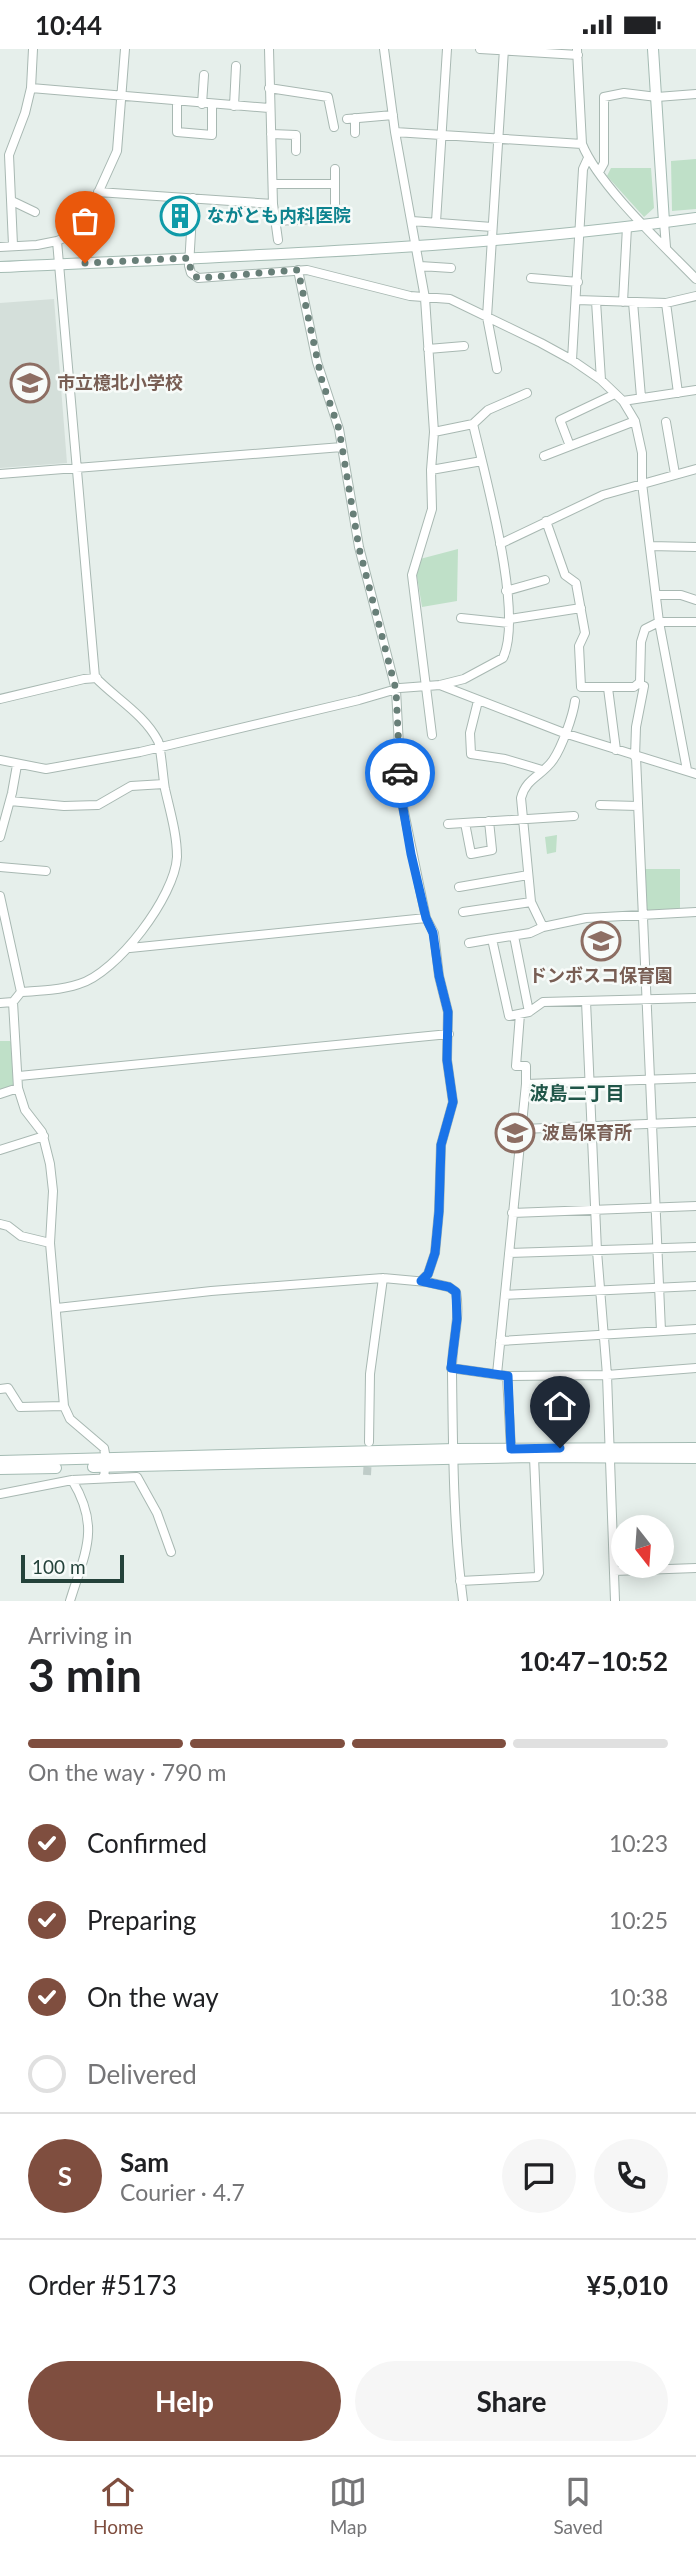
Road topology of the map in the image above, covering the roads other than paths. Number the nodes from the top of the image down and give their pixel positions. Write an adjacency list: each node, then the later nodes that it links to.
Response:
1 (33, 49): 13 (street)
2 (125, 49): 15 (street)
3 (269, 49): 12 (street)
4 (384, 49): 22 (street)
5 (447, 49): 27 (street)
6 (480, 49): 8 (street)
7 (653, 49): 16 (street)
8 (504, 50): 9 (street); 28 (street)
9 (577, 52): 29 (street)
10 (236, 66): 20 (street)
11 (204, 75): 18 (street)
12 (269, 87): 21 (street); 23 (street)
13 (31, 88): 15 (street); 31 (street)
14 (696, 94): 16 (street)
15 (122, 97): 17 (street); 37 (street)
16 (657, 97): 34 (street); 46 (street)
17 (177, 102): 18 (street); 19 (street)
18 (202, 104): 19 (street)
19 (212, 105): 20 (street)
20 (234, 106): 21 (street)
21 (269, 108): 26 (street)
22 (393, 115): 24 (street); 25 (street)
23 (334, 127)
24 (355, 132)
25 (396, 132): 27 (street); 44 (street)
26 (271, 134): 30 (street); 35 (street)
27 (441, 135): 28 (street); 45 (street)
28 (499, 139): 29 (street); 48 (street)
29 (582, 144): 32 (street)
30 (296, 151)
31 (4, 155): 39 (street)
32 (588, 158): 34 (street); 50 (street)
33 (335, 169): 36 (street)
34 (599, 171): 47 (street)
35 (273, 184): 36 (street); 40 (street)
36 (335, 184): 43 (street)
37 (98, 192): 38 (street); 52 (street)
38 (193, 198): 40 (street); 58 (street)
39 (12, 201): 41 (street); 55 (street)
40 (273, 204): 43 (street)
41 (35, 212)
42 (696, 218): 46 (street)
43 (275, 221): 51 (street)
44 (412, 221): 45 (street); 54 (street)
45 (436, 222): 48 (street)
46 (664, 222): 47 (street); 57 (street)
47 (643, 225): 49 (street); 57 (street)
48 (492, 227): 53 (street)
49 (627, 227): 50 (street); 71 (street)
50 (581, 233): 53 (street); 66 (street)
51 (278, 240)
52 (57, 241): 55 (street); 59 (street)
53 (492, 242): 54 (street); 73 (street)
54 (416, 244): 58 (street); 60 (street)
55 (13, 245): 56 (street)
56 (0, 247)
57 (666, 247): 65 (street)
58 (189, 258): 59 (street); 63 (street)
59 (58, 265): 62 (street); 93 (street)
60 (420, 266): 61 (street); 68 (street)
61 (451, 268)
62 (0, 269)
63 (298, 270): 68 (street); 90 (street)
64 (531, 278): 66 (street)
65 (696, 279)
66 (578, 282): 69 (street)
67 (696, 296): 72 (street)
68 (425, 298): 73 (street); 75 (street)
69 (577, 299): 70 (street); 76 (street)
70 (596, 301): 71 (street); 78 (street)
71 (628, 302): 72 (street); 83 (street)
72 (666, 303): 81 (street)
73 (487, 317): 76 (street); 77 (street)
74 (464, 347): 75 (street)
75 (428, 349): 88 (street)
76 (572, 361): 78 (street)
77 (497, 369)
78 (601, 380): 82 (street)
79 (696, 390): 81 (street)
80 (527, 393): 87 (street)
81 (678, 393): 83 (street)
82 (615, 394): 84 (street); 89 (street)
83 (641, 397): 84 (street)
84 (623, 401): 85 (street)
85 (635, 421): 89 (street); 98 (street)
86 (666, 422): 97 (street)
87 (473, 424): 88 (street); 92 (street)
88 (434, 432): 95 (street)
89 (570, 446): 91 (street)
90 (342, 447): 93 (street); 117 (street)
91 (544, 456)
92 (481, 461): 95 (street); 100 (street)
93 (78, 468): 96 (street); 112 (street)
94 (696, 469): 97 (street)
95 (430, 470): 113 (street)
96 (0, 474)
97 (675, 474): 98 (street)
98 (642, 483): 99 (street); 101 (street)
99 (547, 521): 100 (street); 107 (street)
100 (500, 544): 104 (street)
101 (650, 547): 102 (street); 105 (street)
102 (696, 547)
103 (545, 580): 104 (street)
104 (506, 591): 109 (street)
105 (656, 595): 106 (street); 110 (street)
106 (696, 600)
107 (581, 608): 109 (street); 116 (street)
108 (461, 618): 109 (street)
109 (510, 621): 115 (street)
110 (659, 622): 111 (street); 114 (street); 129 (street)
111 (696, 622)
112 (97, 678): 118 (street); 123 (street)
113 (427, 684): 115 (street); 117 (street); 122 (street)
114 (638, 684): 116 (street); 125 (street)
115 (440, 685): 119 (street)
116 (608, 688): 124 (street)
117 (396, 690): 123 (street); 149 (street)
118 (0, 699)
119 (478, 701): 121 (street); 128 (street)
120 (575, 701): 121 (street)
121 (564, 733): 124 (street); 128 (street)
122 (432, 735)
123 (160, 748): 127 (street); 130 (street)
124 (616, 750): 125 (street)
125 (636, 757): 129 (street); 133 (street)
126 (0, 760): 127 (street)
127 (17, 765): 131 (street)
128 (542, 771): 135 (street)
129 (692, 772)
130 (164, 784): 131 (street); 155 (street)
131 (10, 801): 139 (street)
132 (600, 805): 133 (street)
133 (638, 806): 148 (street)
134 (574, 816): 135 (street)
135 (523, 819): 136 (street); 142 (street)
136 (489, 821): 137 (street); 137 (street)
137 (465, 823): 138 (street)
138 (448, 824)
139 (0, 837)
140 (0, 867): 141 (street)
141 (46, 871)
142 (528, 875): 143 (street); 145 (street)
143 (459, 887)
144 (0, 896): 153 (street)
145 (531, 902): 146 (street); 150 (street)
146 (463, 912)
147 (696, 912): 148 (street)
148 (641, 915): 150 (street); 158 (street)
149 (426, 918): 155 (street); 163 (street)
150 (543, 927): 151 (street)
151 (514, 936): 152 (street); 162 (street)
152 (492, 939): 154 (street); 162 (street)
153 (4, 940): 156 (street)
154 (469, 943)
155 (130, 948): 156 (street)
156 (21, 992): 160 (street)
157 (696, 998): 158 (street)
158 (645, 999): 159 (street); 166 (street)
159 (586, 1001): 162 (street); 167 (street)
160 (13, 1002): 161 (street); 164 (street)
161 (0, 1003)
162 (524, 1013): 168 (street)
163 (449, 1034): 164 (street); 188 (street)
164 (19, 1076): 169 (street)
165 (696, 1078): 166 (street)
166 (649, 1079): 167 (street); 172 (street)
167 (590, 1082): 168 (street); 173 (street)
168 (526, 1084): 174 (street)
169 (18, 1088): 170 (street); 175 (street)
170 (0, 1094)
171 (696, 1122): 172 (street)
172 (651, 1123): 173 (street); 178 (street)
173 (592, 1126): 174 (street); 179 (street)
174 (522, 1129): 180 (street)
175 (44, 1136): 176 (street); 182 (street)
176 (0, 1150)
177 (696, 1206): 178 (street)
178 (655, 1208): 179 (street); 184 (street)
179 (596, 1210): 180 (street); 185 (street)
180 (512, 1213): 186 (street)
181 (0, 1224): 182 (street)
182 (50, 1243): 193 (street)
183 (696, 1247): 184 (street)
184 (657, 1249): 185 (street); 190 (street)
185 (597, 1251): 186 (street); 191 (street)
186 (509, 1252): 192 (street)
187 (383, 1278): 188 (street); 193 (street); 205 (street)
188 (421, 1281): 198 (street)
189 (696, 1286): 190 (street)
190 (659, 1287): 191 (street); 195 (street)
191 (600, 1291): 192 (street); 196 (street)
192 (505, 1295): 197 (street)
193 (57, 1308): 204 (street)
194 (696, 1329): 195 (street)
195 (661, 1331): 196 (street)
196 (604, 1335): 197 (street); 201 (street)
197 (500, 1341): 200 (street)
198 (451, 1368): 200 (street); 209 (street)
199 (696, 1368): 201 (street)
200 (497, 1374): 202 (street)
201 (607, 1375): 202 (street); 208 (street)
202 (508, 1376): 207 (street)
203 (0, 1389): 204 (street)
204 (64, 1406): 213 (street)
205 (369, 1441)
206 (696, 1448): 208 (street)
207 (511, 1449): 208 (street); 209 (street)
208 (609, 1454): 210 (street); 211 (street); 217 (street)
209 (454, 1455): 210 (street); 213 (street); 222 (street)
210 (534, 1457): 222 (street)
211 (696, 1458)
212 (0, 1461): 213 (street)
213 (105, 1468): 214 (street); 215 (street); 218 (street)
214 (0, 1469)
215 (72, 1481): 216 (street); 223 (street)
216 (0, 1494)
217 (612, 1515)
218 (171, 1552)
219 (696, 1568): 220 (street)
220 (674, 1569)
221 (614, 1579): 225 (street)
222 (460, 1581): 224 (street)
223 (70, 1601)
224 (463, 1601)
225 (615, 1601)

